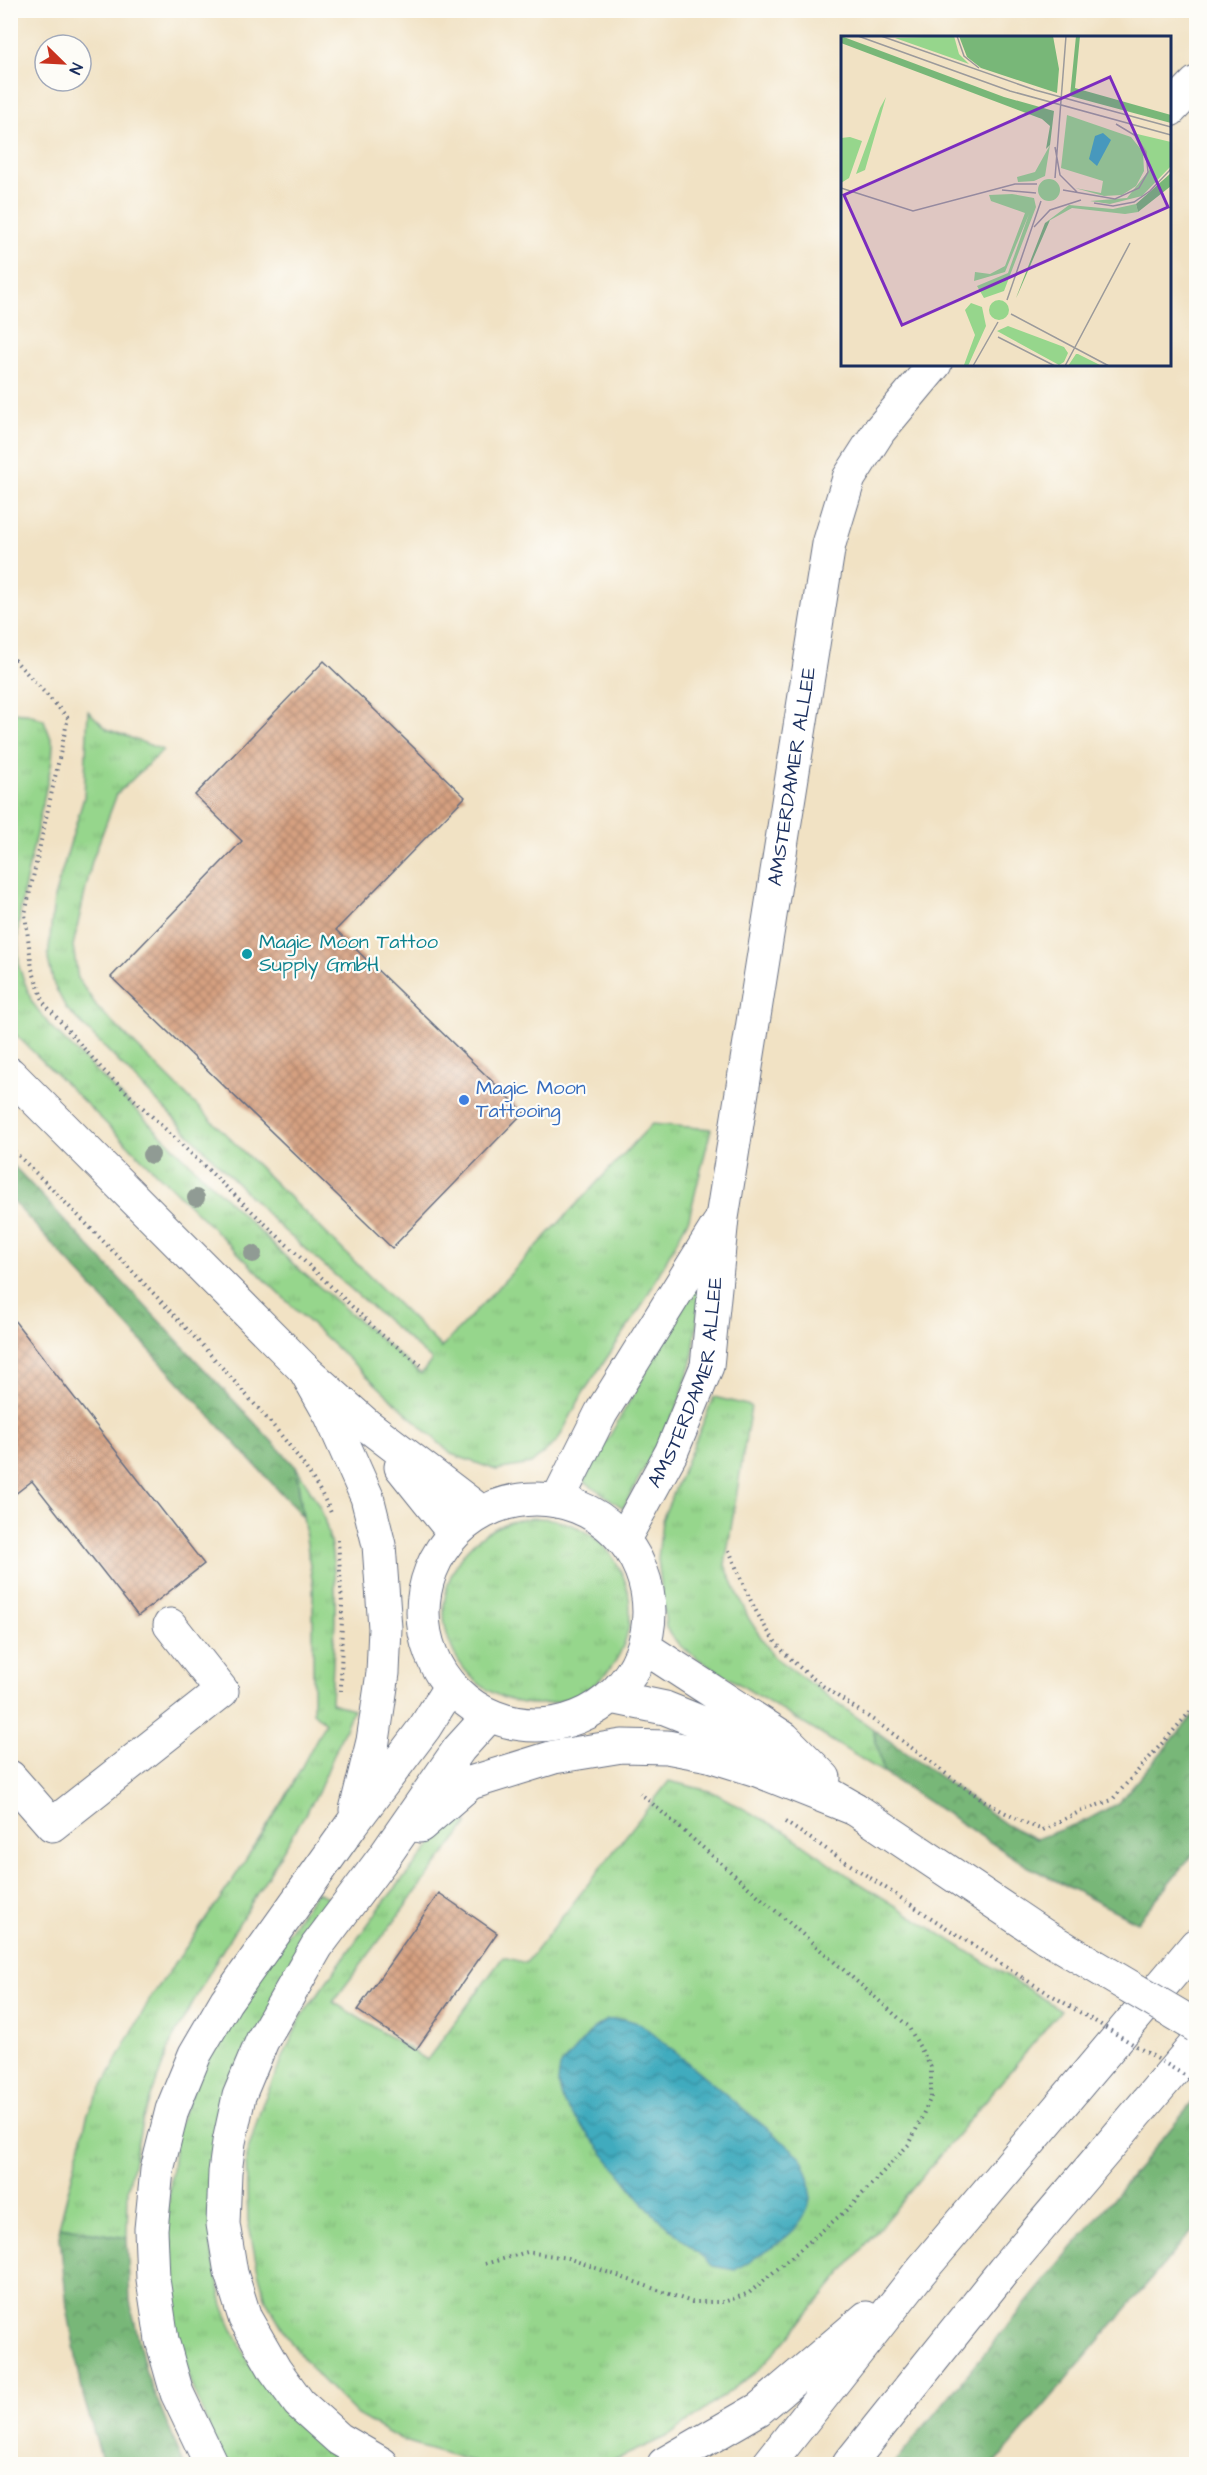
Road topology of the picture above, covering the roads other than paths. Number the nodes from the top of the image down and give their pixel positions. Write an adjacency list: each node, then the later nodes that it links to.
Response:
1 (1197, 84): 2 (main road)
2 (1171, 109)
3 (933, 366): 5 (main road, AMSTERDAMER ALLEE)
4 (10, 1074): 6 (main road)
5 (722, 1218): 8 (main road, AMSTERDAMER ALLEE); 11 (main road, AMSTERDAMER ALLEE)
6 (305, 1370): 7 (main road); 19 (main road)
7 (368, 1426): 9 (main road); 10 (main road)
8 (557, 1501): 9 (main road); 11 (main road)
9 (481, 1512): 10 (main road)
10 (454, 1533): 14 (main road)
11 (624, 1539): 13 (main road)
12 (170, 1625): 17 (main road)
13 (644, 1647): 15 (main road); 18 (main road)
14 (450, 1687): 16 (main road); 19 (main road)
15 (612, 1697): 16 (main road); 18 (main road)
16 (489, 1716): 20 (main road)
17 (10, 1777)
18 (855, 1809): 20 (main road); 22 (main road, bridge)
19 (352, 1824): 25 (main road)
20 (384, 1857): 26 (main road)
21 (1197, 1945): 24 (main road)
22 (1197, 2026)
23 (1197, 2044): 29 (main road)
24 (920, 2272): 27 (main road); 28 (main road)
25 (211, 2464)
26 (382, 2464)
27 (664, 2464)
28 (769, 2464)
29 (849, 2464)

